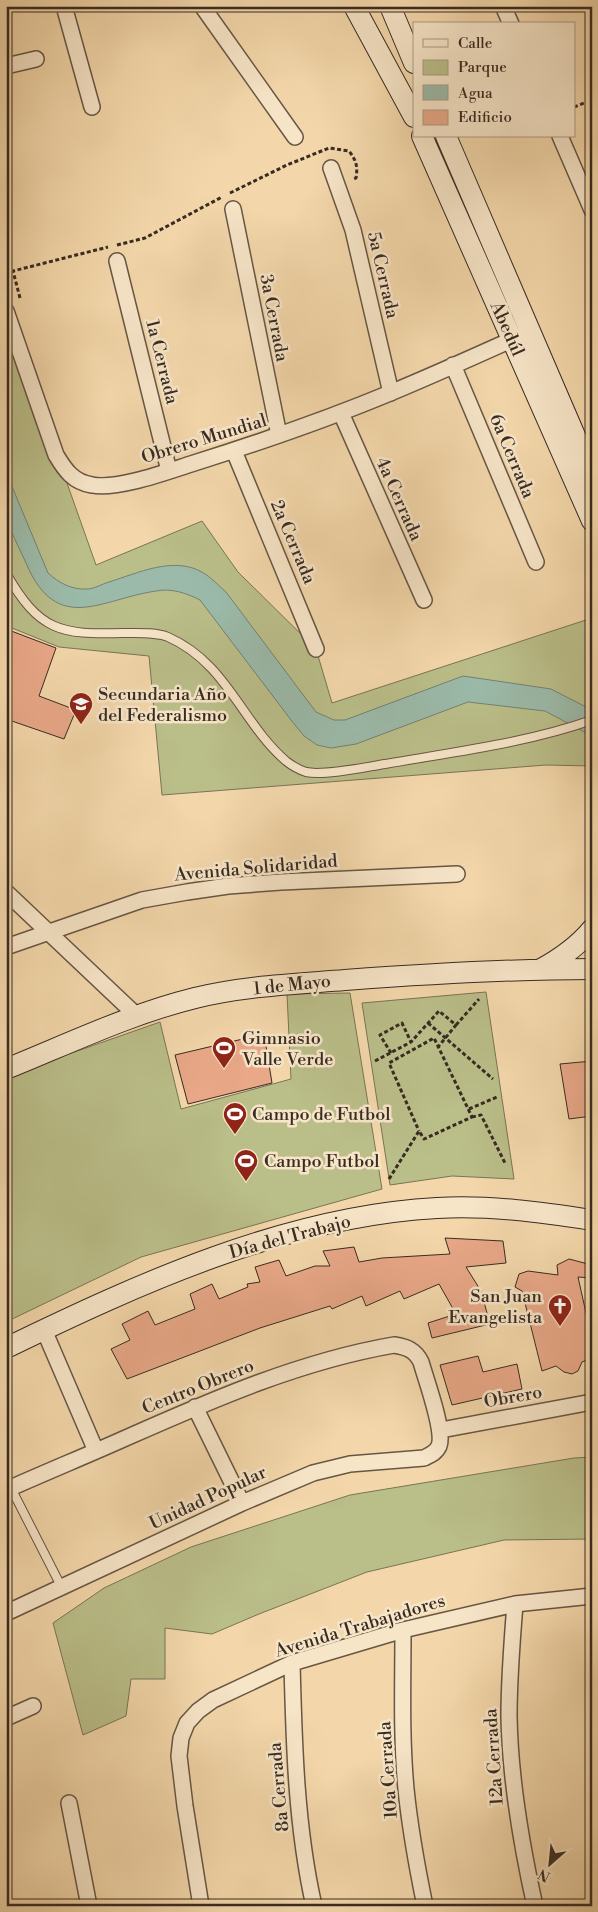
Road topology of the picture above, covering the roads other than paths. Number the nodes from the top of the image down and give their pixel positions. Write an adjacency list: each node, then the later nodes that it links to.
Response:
1 (64, 6): 10 (street)
2 (202, 6): 12 (street)
3 (354, 6): 11 (street)
4 (390, 6): 8 (street)
5 (503, 6): 6 (street)
6 (510, 22)
7 (36, 59): 9 (street)
8 (413, 61)
9 (6, 66)
10 (92, 107)
11 (413, 115)
12 (295, 137)
13 (423, 138): 21 (street, Abedúl)
14 (447, 138): 28 (street, Abedúl)
15 (561, 138): 18 (street)
16 (331, 168): 23 (street, 5a Cerrada)
17 (233, 209): 25 (street, 3a Cerrada)
18 (592, 210)
19 (117, 261): 27 (street, 1a Cerrada)
20 (6, 311): 27 (street, Obrero Mundial)
21 (512, 340): 22 (street, Obrero Mundial); 29 (street, Abedúl)
22 (453, 365): 23 (street, Obrero Mundial); 30 (street, 6a Cerrada)
23 (391, 393): 24 (street, Obrero Mundial)
24 (341, 413): 25 (street, Obrero Mundial); 32 (street, 4a Cerrada)
25 (278, 435): 26 (street, Obrero Mundial)
26 (234, 451): 27 (street, Obrero Mundial); 33 (street, 2a Cerrada)
27 (169, 471)
28 (592, 475)
29 (592, 521)
30 (536, 562)
31 (6, 574): 34 (lane)
32 (424, 600)
33 (316, 648)
34 (592, 720)
35 (457, 874): 38 (street, Avenida Solidaridad)
36 (6, 892): 38 (street)
37 (592, 929): 40 (street)
38 (48, 932): 39 (street, Avenida Solidaridad); 42 (street)
39 (6, 947)
40 (542, 969): 41 (street, 1 de Mayo); 42 (street, 1 de Mayo)
41 (592, 969)
42 (137, 1016): 43 (street, 1 de Mayo)
43 (6, 1069)
44 (592, 1220): 45 (street, Día del Trabajo)
45 (44, 1330): 46 (street, Día del Trabajo); 50 (street)
46 (6, 1348)
47 (592, 1402): 49 (street, Obrero)
48 (195, 1407): 49 (street, Centro Obrero); 50 (street, Centro Obrero); 52 (street)
49 (440, 1430): 52 (street, Unidad Popular)
50 (96, 1451): 51 (street, Centro Obrero)
51 (9, 1489): 53 (lane)
52 (242, 1503): 53 (street, Unidad Popular)
53 (62, 1588): 56 (street, Unidad Popular)
54 (592, 1596): 55 (street, Avenida Trabajadores)
55 (515, 1604): 57 (street, Avenida Trabajadores); 66 (street, 12a Cerrada)
56 (6, 1613)
57 (403, 1630): 58 (street, Avenida Trabajadores); 65 (street, 10a Cerrada)
58 (292, 1663): 63 (street, Avenida Trabajadores); 64 (street, 8a Cerrada)
59 (33, 1706): 60 (street)
60 (6, 1718)
61 (69, 1803): 62 (street)
62 (89, 1906)
63 (201, 1906)
64 (314, 1906)
65 (425, 1906)
66 (535, 1906)

